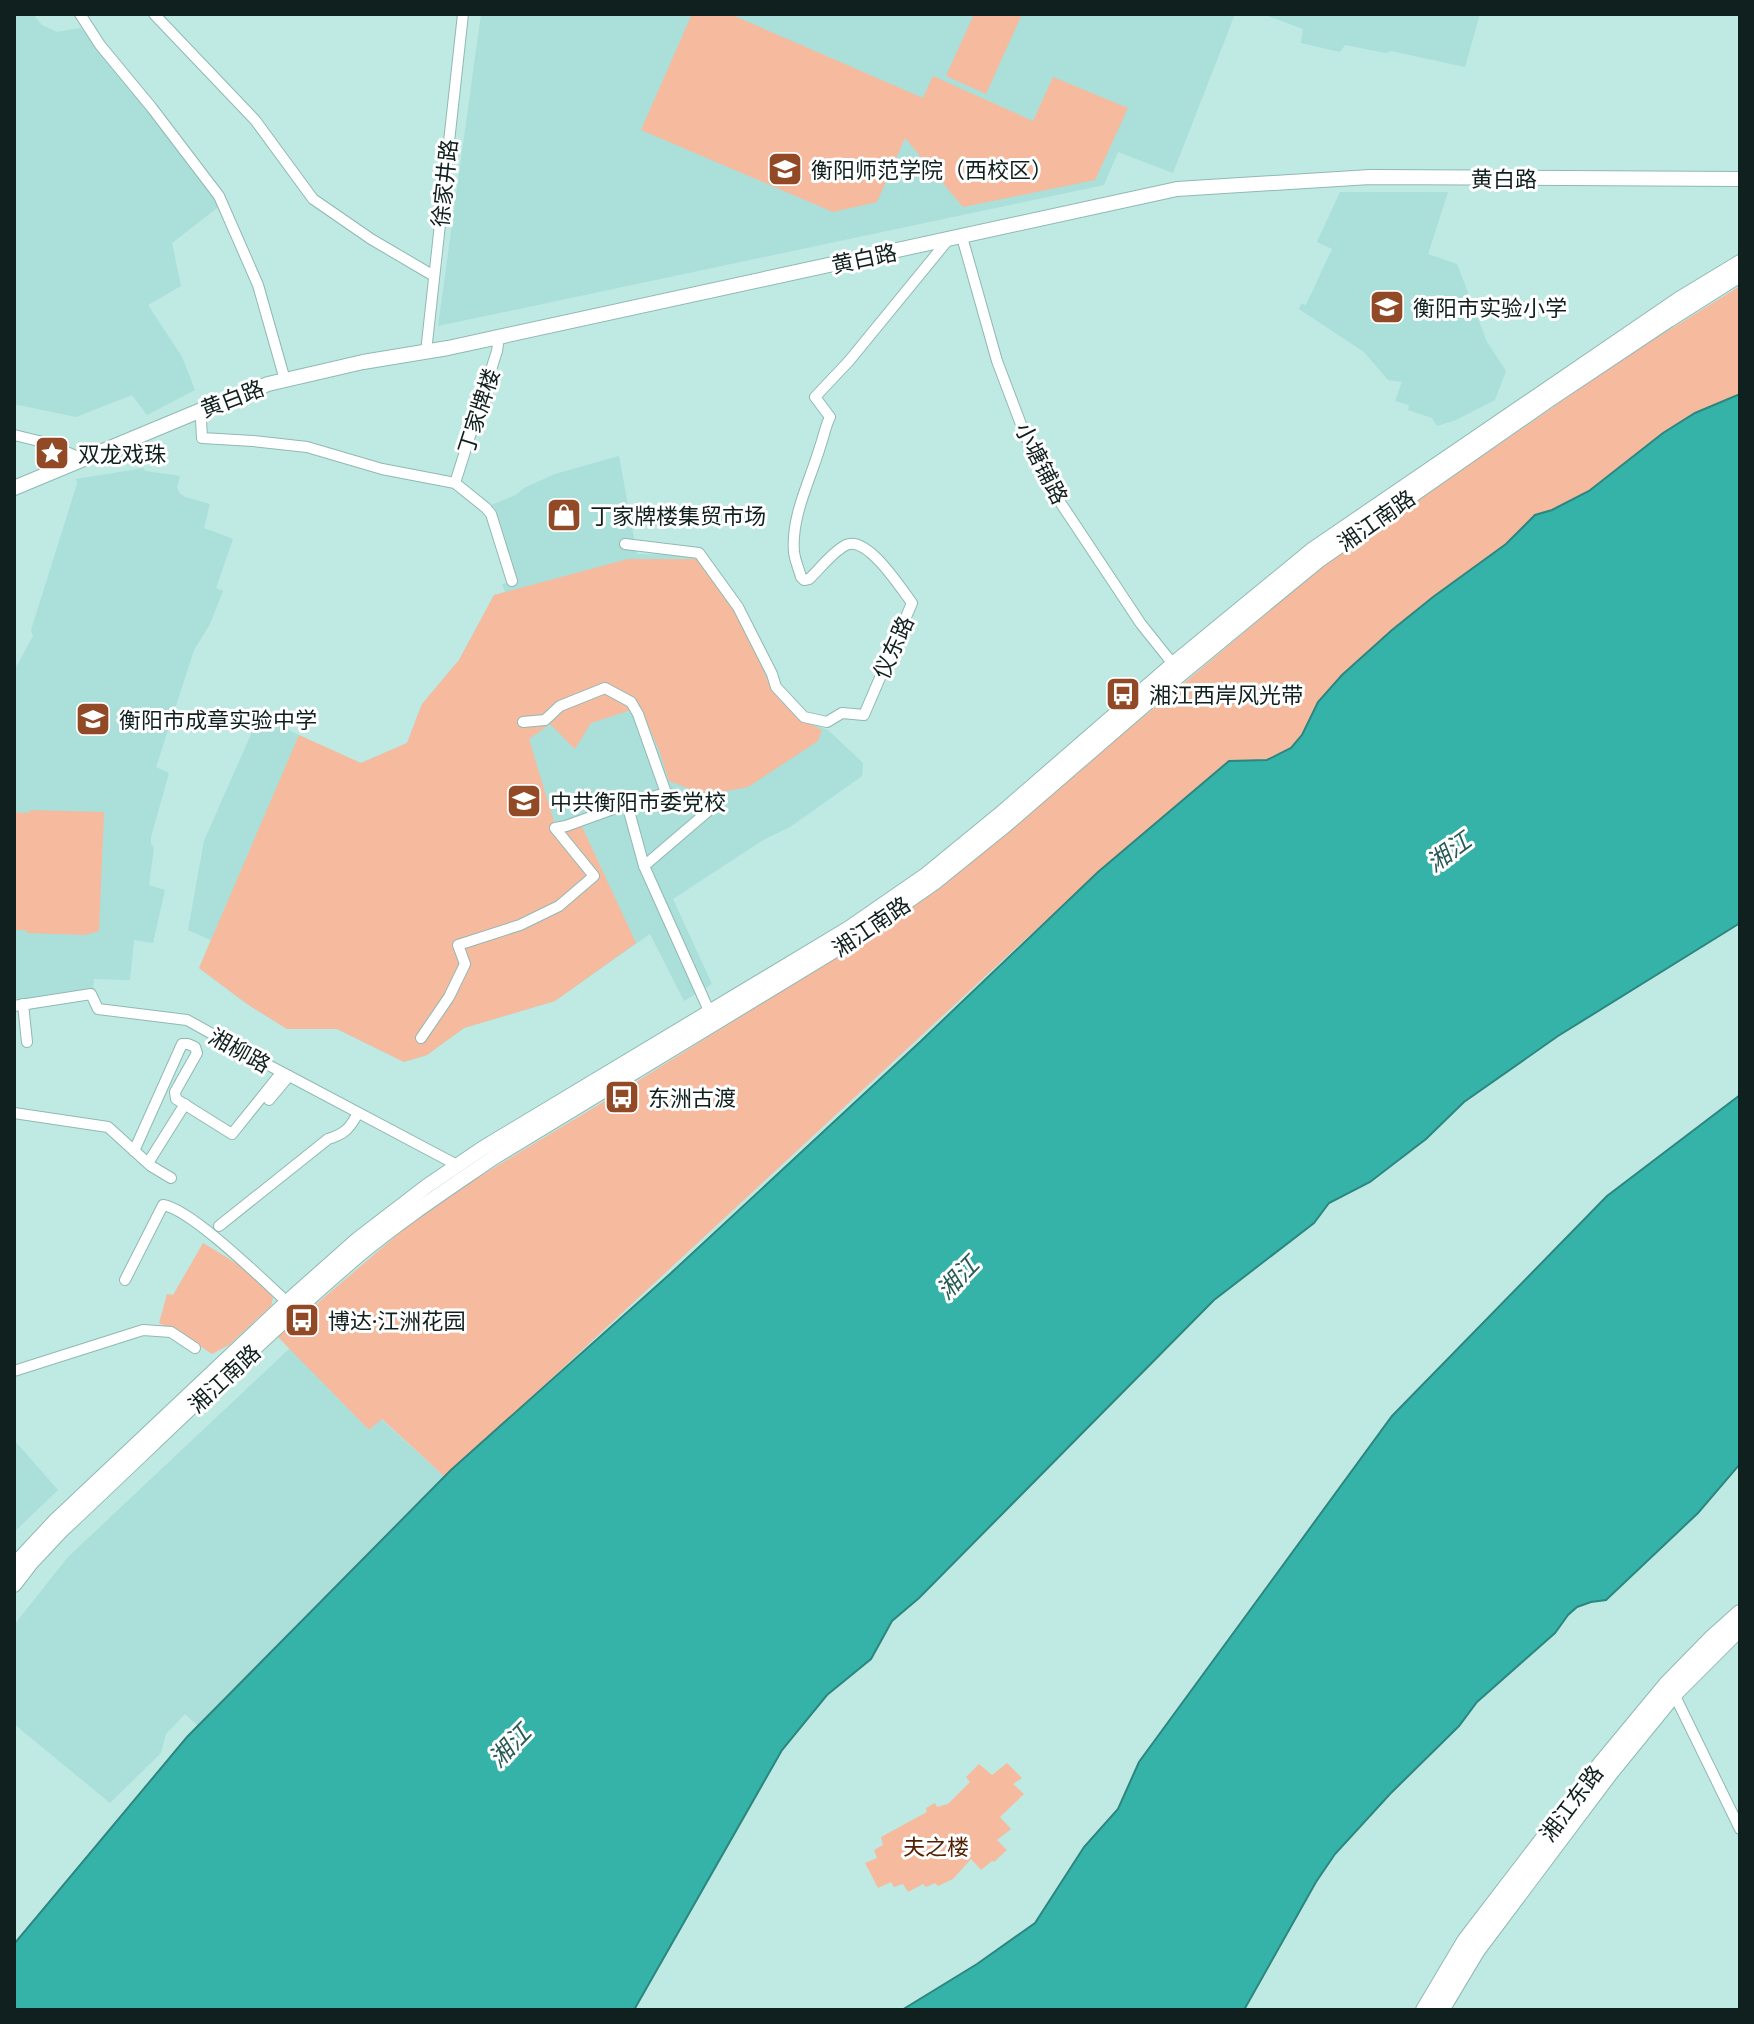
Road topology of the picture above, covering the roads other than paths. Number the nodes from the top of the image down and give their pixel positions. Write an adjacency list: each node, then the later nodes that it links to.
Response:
1 (80, 14): 11 (street)
2 (154, 14): 8 (street)
3 (463, 14): 8 (street, 徐家井路)
4 (1740, 179): 5 (main road, 黄白路)
5 (955, 239): 9 (main road, 黄白路); 17 (street, 仪东路); 19 (street, 小塘铺路)
6 (1740, 262): 19 (main road, 湘江南路)
7 (1740, 275): 42 (main road, 湘江南路)
8 (434, 276): 10 (street, 徐家井路)
9 (499, 337): 10 (main road, 黄白路); 15 (street, 丁家牌楼)
10 (426, 352): 11 (main road, 黄白路)
11 (285, 380): 12 (main road, 黄白路)
12 (199, 411): 14 (main road, 黄白路); 15 (street)
13 (14, 435): 14 (street)
14 (83, 459): 16 (main road, 黄白路)
15 (455, 483): 18 (street)
16 (14, 488)
17 (625, 544)
18 (512, 581)
19 (1173, 664): 25 (main road, 湘江南路)
20 (523, 722): 21 (street)
21 (666, 793): 22 (street); 23 (street)
22 (627, 804): 23 (street); 26 (street)
23 (644, 866): 25 (street)
24 (19, 1005): 27 (street); 28 (street, 湘柳路)
25 (710, 1013): 34 (main road, 湘江南路)
26 (421, 1038)
27 (27, 1042)
28 (285, 1074): 29 (street); 31 (street, 湘柳路)
29 (185, 1104): 32 (street); 33 (street)
30 (14, 1113): 32 (street)
31 (358, 1113): 34 (street, 湘柳路); 36 (street)
32 (134, 1151): 33 (street)
33 (148, 1163): 35 (street)
34 (457, 1165): 38 (main road, 湘江南路)
35 (171, 1178)
36 (219, 1226)
37 (125, 1280): 38 (street)
38 (287, 1302): 41 (main road, 湘江南路)
39 (195, 1348): 40 (street)
40 (14, 1371)
41 (14, 1565)
42 (14, 1585)
43 (1740, 1613): 47 (main road, 湘江东路)
44 (1740, 1628): 45 (main road, 湘江东路)
45 (1674, 1694): 46 (street); 48 (main road, 湘江东路)
46 (1740, 1829)
47 (1424, 2010)
48 (1441, 2010)

